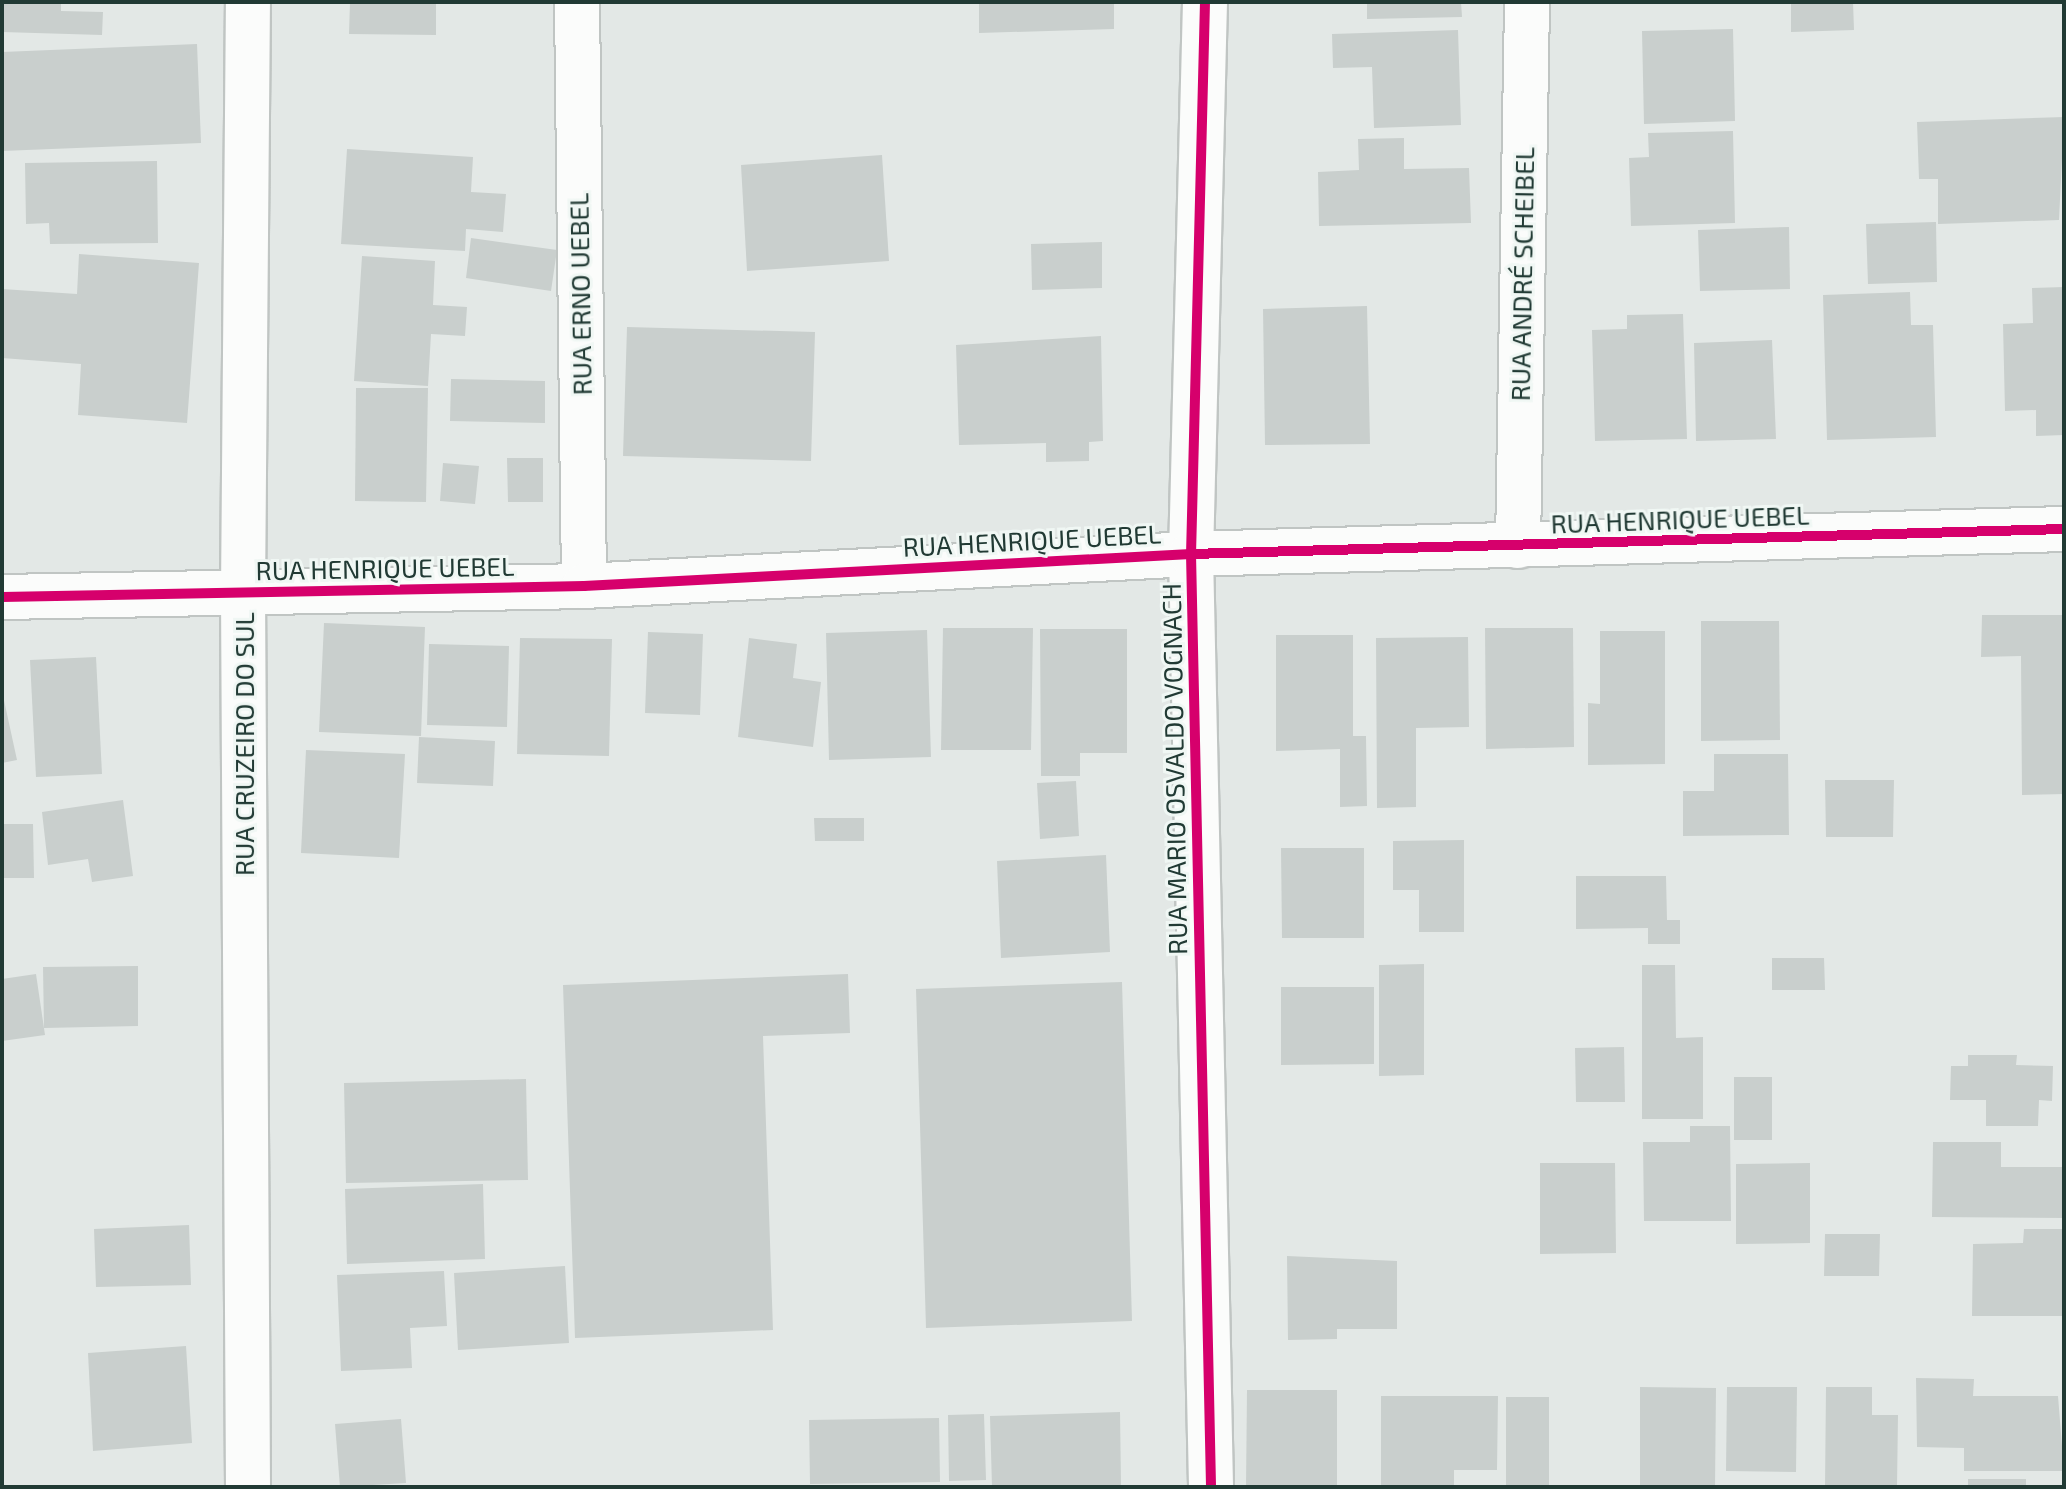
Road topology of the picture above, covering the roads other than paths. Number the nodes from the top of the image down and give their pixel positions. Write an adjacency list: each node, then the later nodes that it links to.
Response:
1 (248, 2): 9 (street, RUA CRUZEIRO DO SUL)
2 (577, 2): 8 (street, RUA ERNO UEBEL)
3 (1205, 2): 7 (street, RUA MARIO OSVALDO VOGNACH)
4 (1527, 2): 6 (street, RUA ANDRÉ SCHEIBEL)
5 (2064, 529): 6 (street, RUA HENRIQUE UEBEL)
6 (1518, 546): 7 (street, RUA HENRIQUE UEBEL)
7 (1191, 554): 8 (street, RUA HENRIQUE UEBEL); 12 (street, RUA MARIO OSVALDO VOGNACH)
8 (584, 586): 9 (street, RUA HENRIQUE UEBEL)
9 (243, 593): 10 (street, RUA HENRIQUE UEBEL); 11 (street, RUA CRUZEIRO DO SUL)
10 (2, 597)
11 (248, 1487)
12 (1211, 1487)

